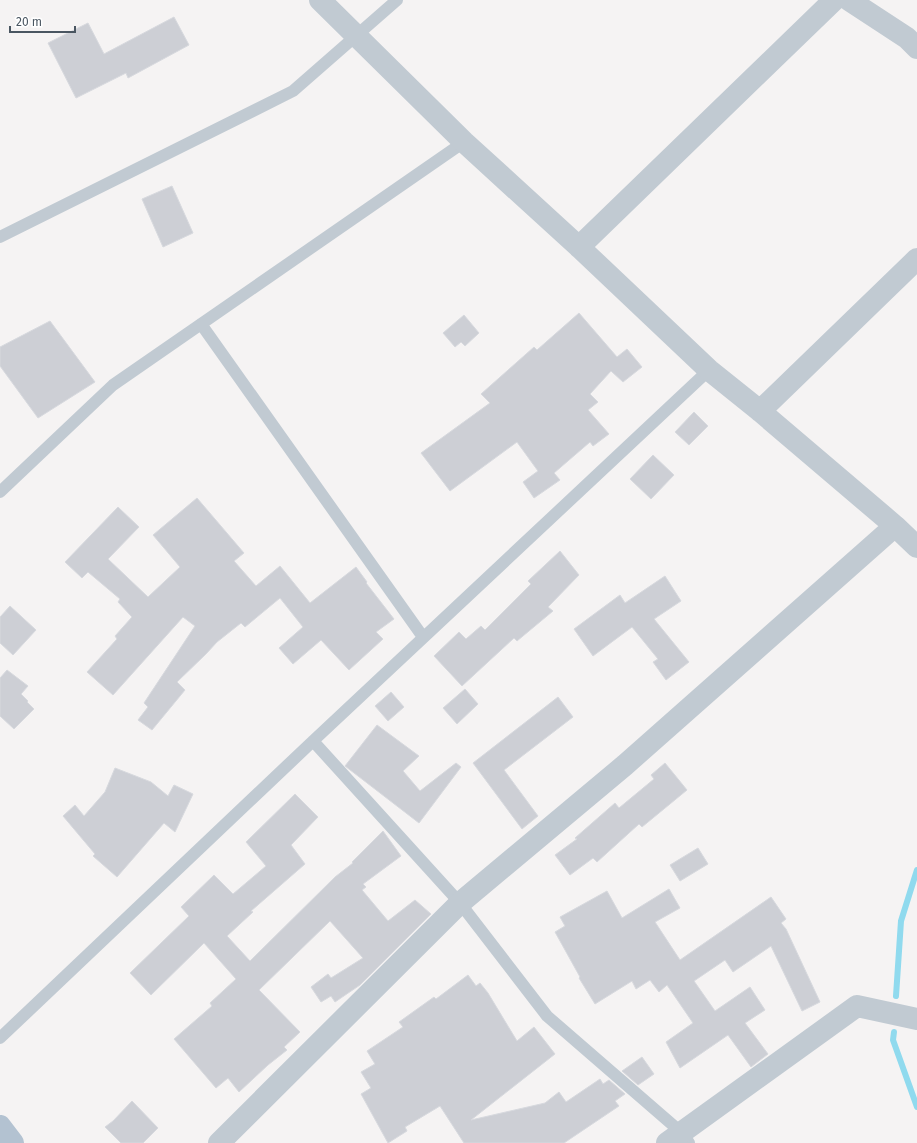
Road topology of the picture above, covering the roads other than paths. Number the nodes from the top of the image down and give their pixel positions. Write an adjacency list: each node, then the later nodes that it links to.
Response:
1 (320, 0): 5 (street)
2 (397, 0): 5 (lane)
3 (834, 0): 9 (street)
4 (849, 0): 6 (street)
5 (357, 36): 7 (street); 8 (lane)
6 (917, 48)
7 (464, 142): 9 (street); 11 (lane)
8 (0, 237)
9 (579, 247): 12 (street)
10 (917, 259): 13 (street)
11 (201, 324): 14 (lane); 17 (lane)
12 (709, 370): 13 (street); 17 (lane)
13 (760, 411): 15 (street)
14 (0, 492)
15 (895, 526): 16 (street); 19 (street)
16 (917, 546)
17 (423, 637): 18 (lane)
18 (313, 741): 19 (lane); 21 (lane)
19 (460, 904): 23 (lane); 25 (street)
20 (917, 1019): 23 (street)
21 (0, 1038)
22 (0, 1126): 24 (main road)
23 (679, 1140)
24 (13, 1143)
25 (219, 1143)

